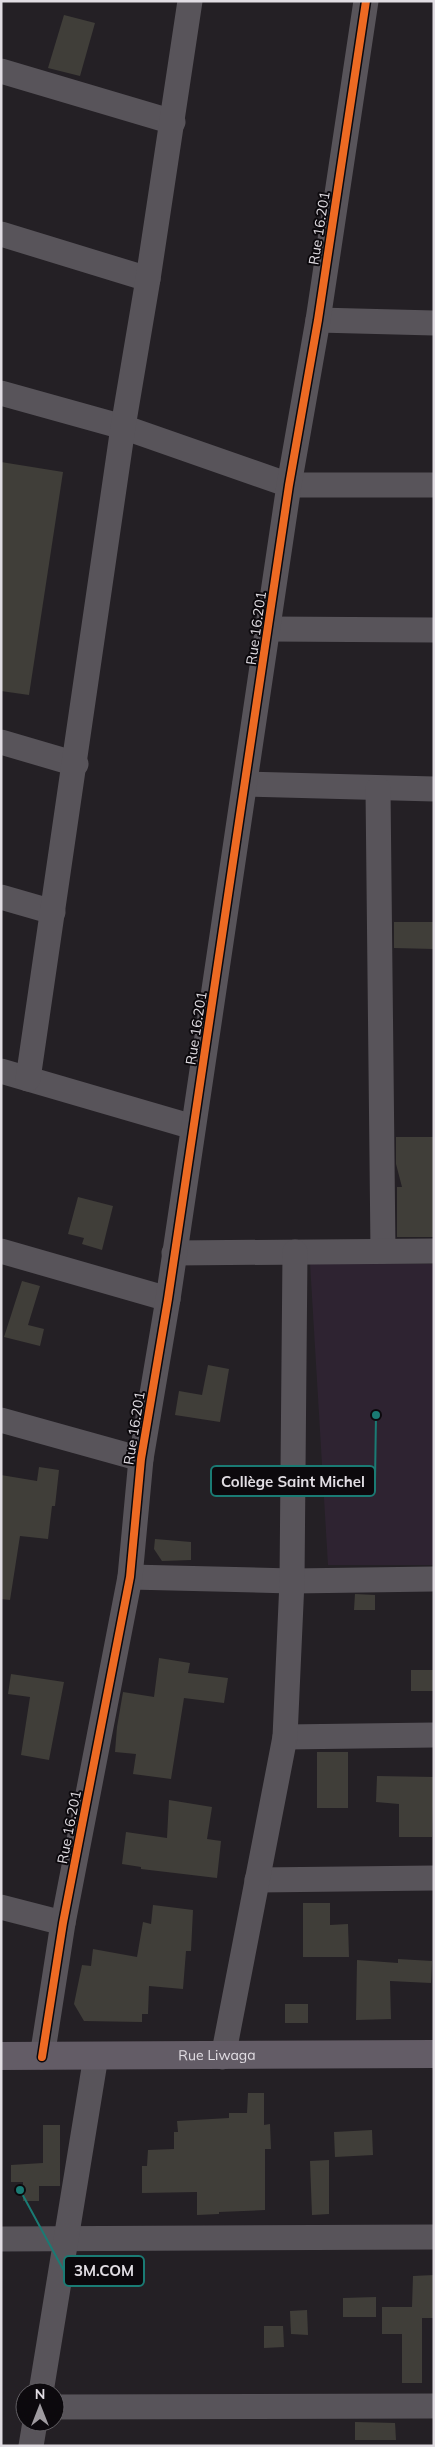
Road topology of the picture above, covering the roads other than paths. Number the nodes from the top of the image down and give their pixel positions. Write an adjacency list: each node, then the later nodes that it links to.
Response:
1 (190, 1): 4 (street)
2 (366, 1): 7 (street, Rue 16.201)
3 (1, 71): 4 (street)
4 (172, 122): 6 (street)
5 (1, 234): 6 (street)
6 (148, 280): 10 (street)
7 (318, 320): 8 (street); 11 (street, Rue 16.201)
8 (434, 323)
9 (1, 393): 10 (street)
10 (124, 427): 11 (street); 16 (street)
11 (289, 485): 12 (street); 13 (street, Rue 16.201)
12 (434, 485)
13 (268, 629): 14 (street); 17 (street, Rue 16.201)
14 (434, 630)
15 (1, 742): 16 (street)
16 (76, 764): 21 (street)
17 (245, 784): 18 (street); 24 (street, Rue 16.201)
18 (378, 789): 19 (street); 27 (street)
19 (434, 790)
20 (1, 897): 21 (street)
21 (53, 912): 23 (street)
22 (1, 1071): 23 (street)
23 (28, 1079): 24 (street)
24 (193, 1127): 29 (street, Rue 16.201)
25 (434, 1250): 27 (street)
26 (1, 1251): 30 (street)
27 (383, 1251): 28 (street)
28 (295, 1252): 29 (street); 35 (street)
29 (174, 1253): 30 (street, Rue 16.201)
30 (168, 1299): 32 (street, Rue 16.201)
31 (1, 1420): 32 (street)
32 (141, 1459): 33 (street, Rue 16.201)
33 (130, 1577): 35 (street); 41 (street, Rue 16.201)
34 (434, 1580): 35 (street)
35 (292, 1582): 37 (street)
36 (434, 1736): 37 (street)
37 (286, 1737): 39 (street)
38 (434, 1878): 39 (street)
39 (257, 1880): 46 (street)
40 (1, 1907): 41 (street)
41 (63, 1923): 45 (street, Rue 16.201)
42 (434, 2054): 46 (main road, Rue Liwaga)
43 (1, 2056): 45 (main road, Rue Liwaga)
44 (96, 2056): 45 (main road, Rue Liwaga); 46 (main road, Rue Liwaga); 49 (street)
45 (42, 2057)
46 (223, 2057)
47 (434, 2237): 49 (street)
48 (1, 2239): 49 (street)
49 (66, 2240): 50 (street)
50 (43, 2382)
51 (434, 2406): 52 (street)
52 (65, 2407)
53 (34, 2432): 54 (street)
54 (31, 2446)

